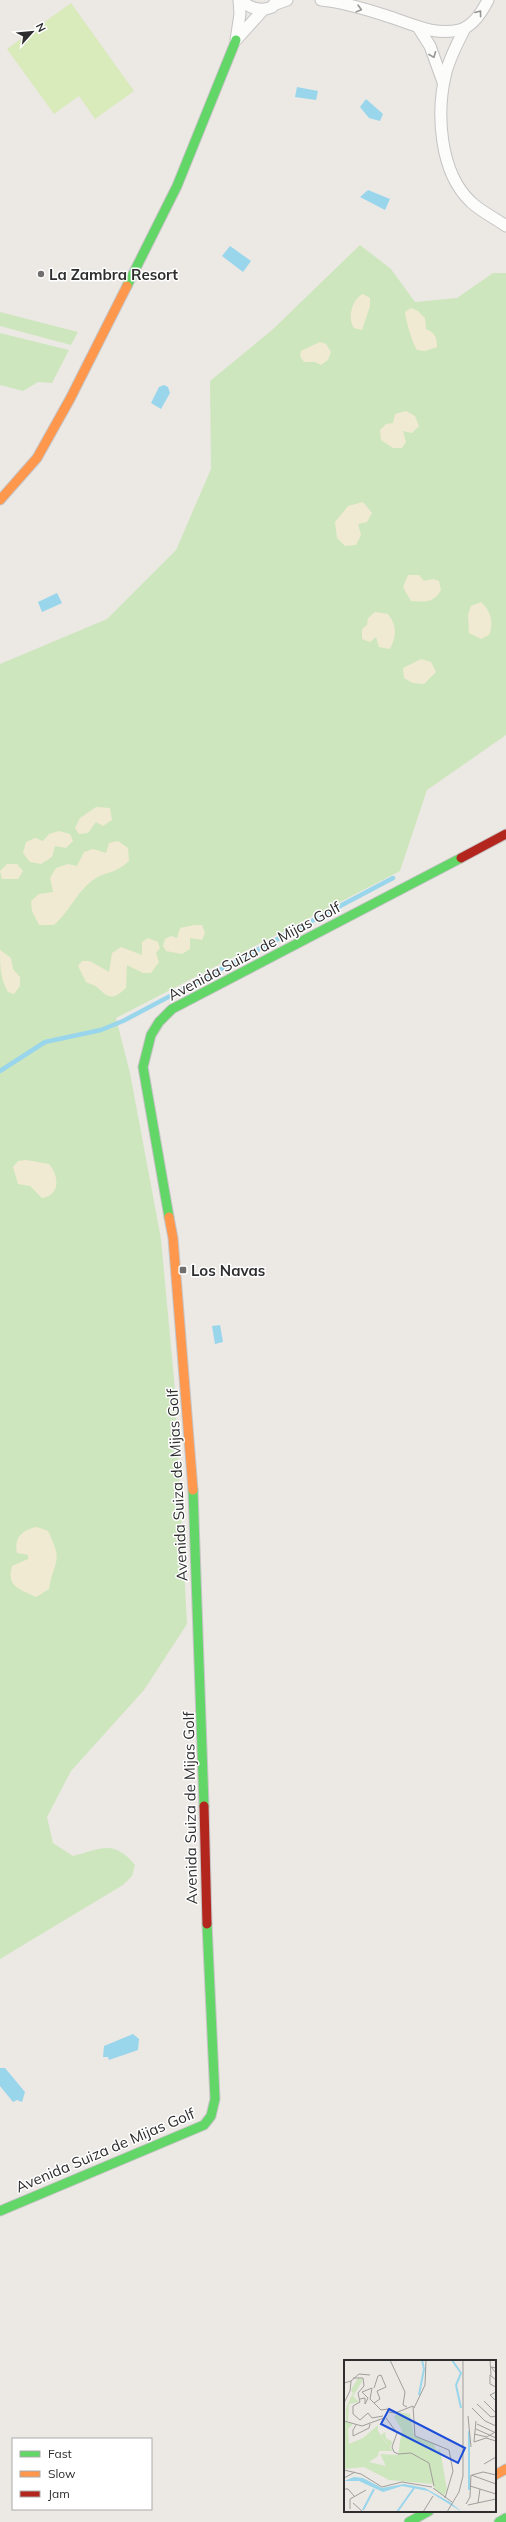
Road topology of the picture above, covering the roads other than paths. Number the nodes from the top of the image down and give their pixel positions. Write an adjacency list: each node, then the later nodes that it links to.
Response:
1 (240, 0): 6 (street); 9 (street)
2 (287, 0): 5 (street)
3 (322, 0): 7 (street, one-way to 7)
4 (488, 0): 8 (street, one-way to 4)
5 (276, 2): 6 (street)
6 (263, 10): 9 (street)
7 (418, 27): 8 (street); 10 (street, one-way to 10)
8 (465, 28): 10 (street)
9 (236, 40): 12 (main road)
10 (444, 86): 11 (street)
11 (506, 226)
12 (0, 500)
13 (506, 834): 14 (main road, Avenida Suiza de Mijas Golf)
14 (0, 2212)
15 (506, 2469): 16 (main road)
16 (496, 2474)
17 (427, 2512): 19 (main road)
18 (506, 2518): 20 (main road)
19 (409, 2522)
20 (499, 2522)

